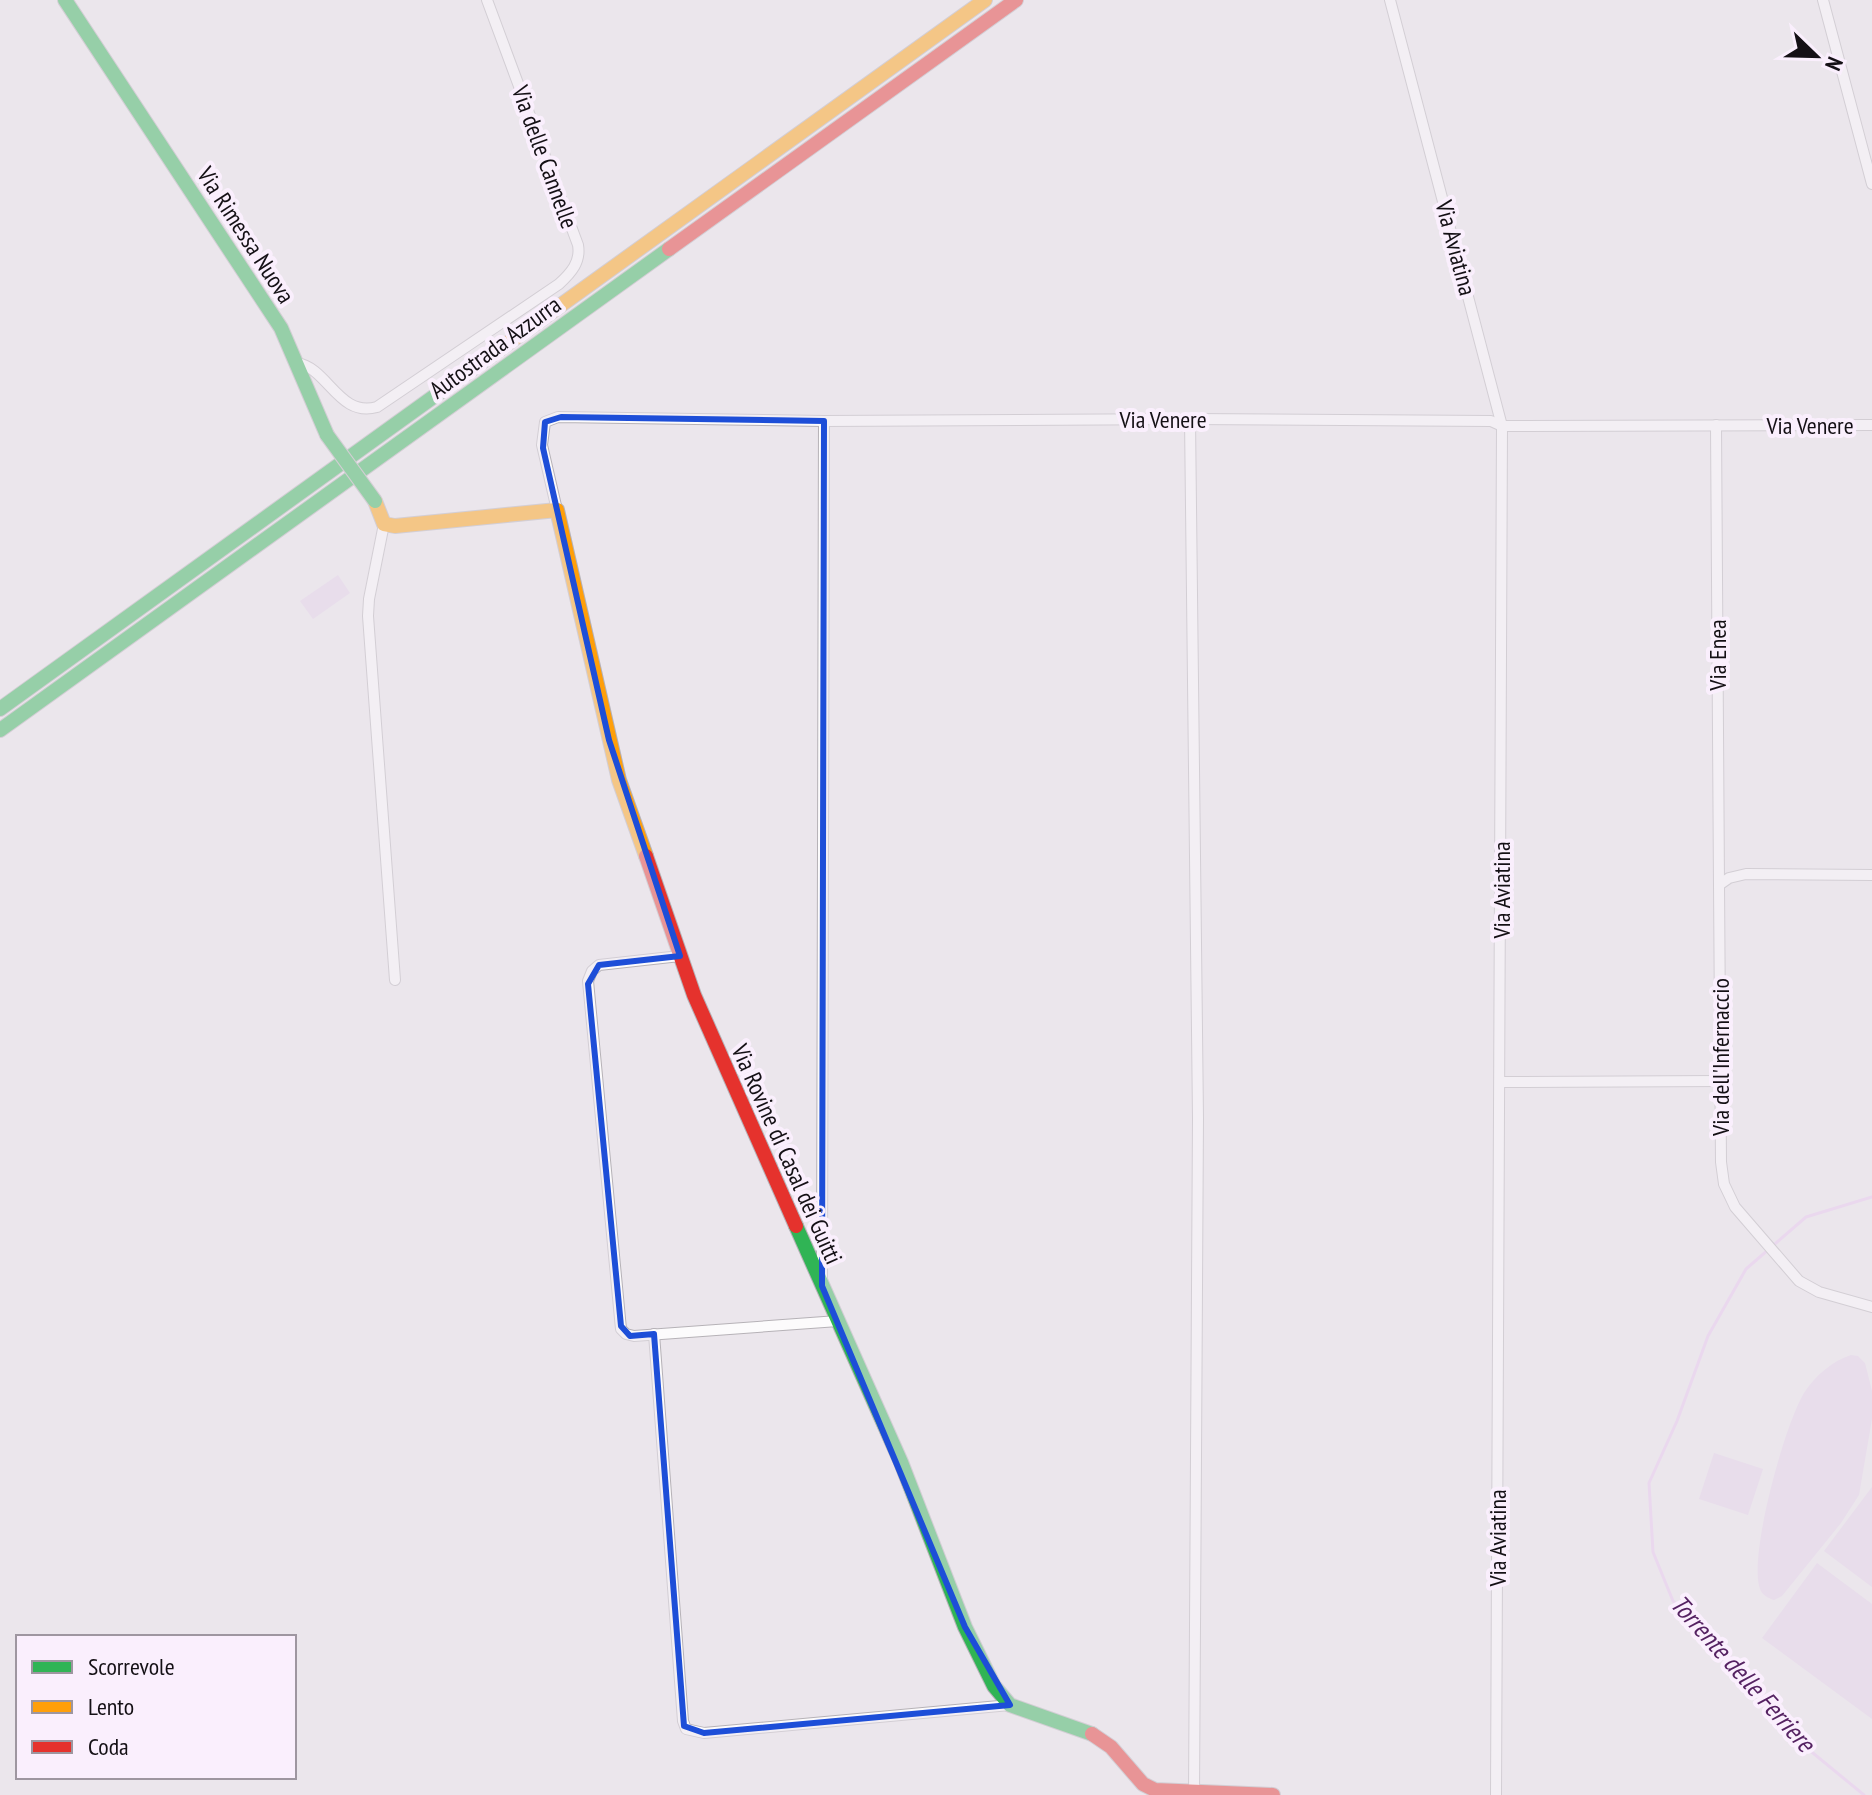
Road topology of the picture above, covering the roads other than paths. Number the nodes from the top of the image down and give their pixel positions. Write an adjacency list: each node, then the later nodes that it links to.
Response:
1 (65, 0): 8 (main road, Via Rimessa Nuova)
2 (487, 0): 8 (street, Via delle Cannelle)
3 (985, 0): 16 (main road, Autostrada Azzurra)
4 (1016, 0): 17 (main road, Autostrada Azzurra)
5 (1390, 0): 13 (street, Via Aviatina)
6 (1823, 0): 7 (street)
7 (1872, 184)
8 (297, 363): 15 (main road, Via Rimessa Nuova, bridge)
9 (1190, 419): 10 (street, Via Venere); 13 (street, Via Venere); 29 (street)
10 (824, 421): 14 (street, Via Venere); 24 (street)
11 (1716, 425): 12 (street, Via Venere); 13 (street, Via Venere); 19 (street, Via Enea)
12 (1872, 425)
13 (1502, 426): 23 (street, Via Aviatina)
14 (557, 510): 15 (main road); 20 (main road, Via Rovine di Casal dei Guitti)
15 (384, 524): 21 (street)
16 (0, 709)
17 (0, 730)
18 (1872, 875): 19 (street)
19 (1719, 885): 22 (street, Via dell'Infernaccio)
20 (680, 956): 24 (main road, Via Rovine di Casal dei Guitti); 27 (street)
21 (395, 980)
22 (1720, 1081): 23 (street); 25 (street, Via dell'Infernaccio)
23 (1500, 1082): 31 (street, Via Aviatina)
24 (822, 1286): 26 (main road, Via Rovine di Casal dei Guitti)
25 (1872, 1307)
26 (838, 1321): 27 (street); 28 (main road, Via Rovine di Casal dei Guitti)
27 (654, 1334): 28 (street)
28 (1010, 1705): 29 (main road)
29 (1194, 1794): 30 (main road)
30 (1273, 1795)
31 (1496, 1795)

